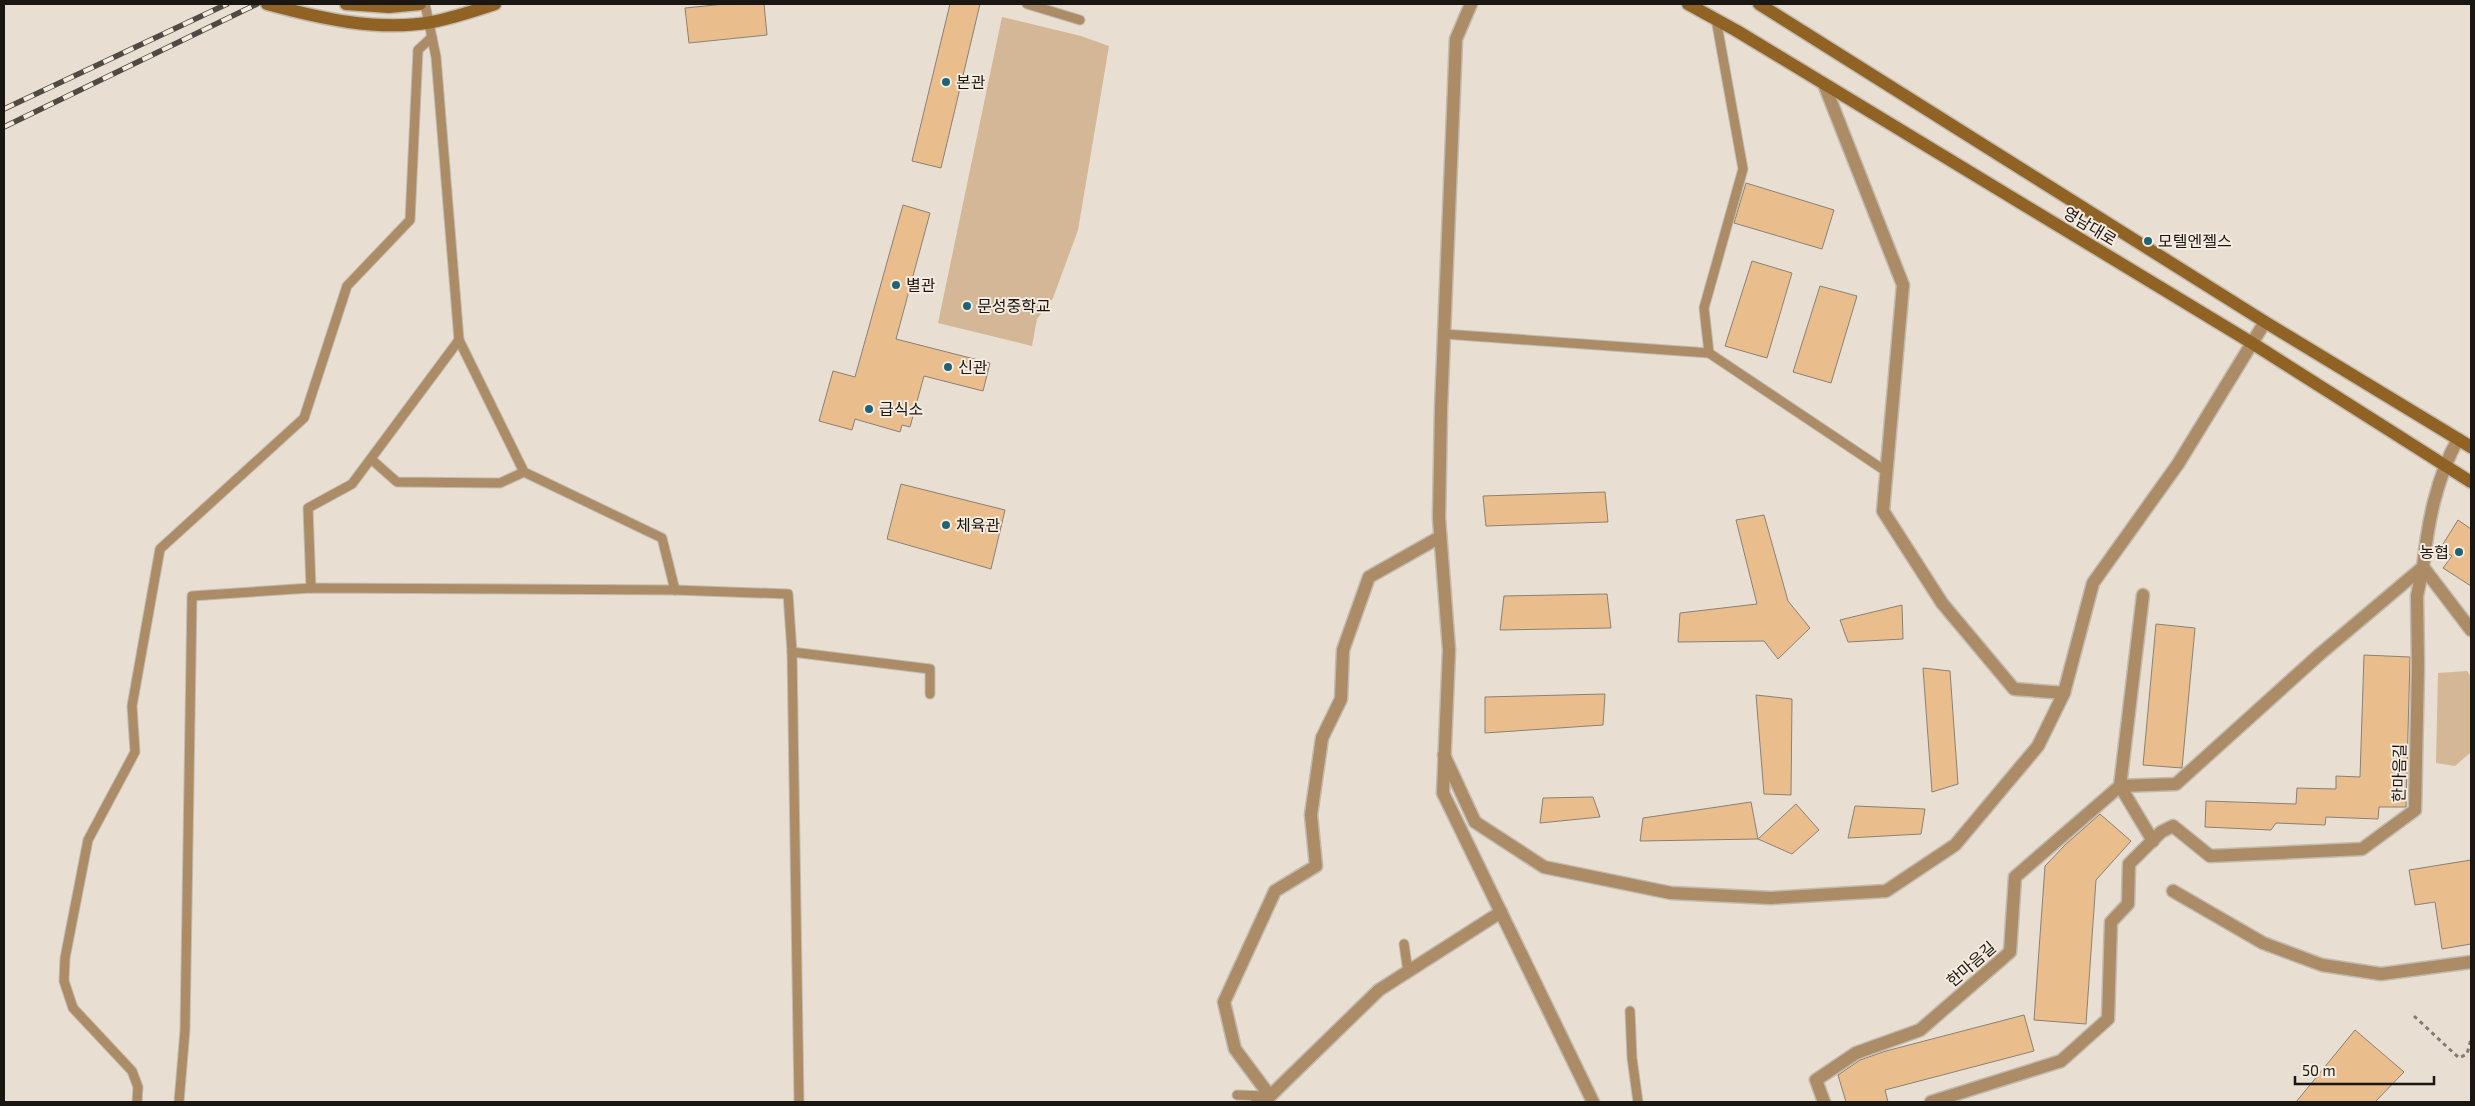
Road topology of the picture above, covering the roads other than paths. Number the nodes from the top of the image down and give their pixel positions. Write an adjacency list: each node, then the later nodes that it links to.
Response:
1 (268, 4): 12 (main road)
2 (346, 4): 3 (main road)
3 (420, 4)
4 (425, 4): 12 (lane)
5 (495, 4): 12 (main road)
6 (1027, 4): 10 (lane)
7 (1471, 4): 16 (street)
8 (1688, 4): 11 (main road, 영남대로)
9 (1759, 4): 15 (main road, 영남대로)
10 (1080, 20)
11 (1716, 20): 14 (main road, 영남대로); 19 (lane)
12 (429, 23): 13 (lane)
13 (432, 37): 17 (lane); 47 (lane)
14 (1824, 84): 18 (main road, 영남대로); 25 (street)
15 (2265, 322): 18 (street); 20 (main road, 영남대로)
16 (1444, 334): 19 (lane); 27 (street)
17 (459, 340): 22 (lane); 24 (lane)
18 (2252, 343): 23 (main road, 영남대로); 34 (street)
19 (1709, 352): 25 (lane)
20 (2458, 439): 21 (main road, 영남대로); 23 (street, 한마음길)
21 (2471, 447)
22 (371, 459): 24 (lane); 29 (lane)
23 (2444, 465): 26 (main road, 영남대로); 28 (street, 한마음길)
24 (524, 472): 30 (lane)
25 (1887, 472): 34 (street)
26 (2471, 482)
27 (1440, 537): 36 (street); 46 (street)
28 (2423, 567): 32 (street); 37 (street); 38 (street, 한마음길)
29 (310, 588): 30 (lane); 48 (lane)
30 (675, 590): 33 (lane)
31 (2143, 595): 37 (street)
32 (2471, 630)
33 (792, 652): 35 (lane); 49 (lane)
34 (2064, 693): 36 (street)
35 (930, 694)
36 (1444, 755): 40 (street)
37 (2120, 786): 38 (street); 53 (street, 한마음길)
38 (2154, 840): 54 (street, 한마음길)
39 (2173, 891): 42 (street)
40 (1501, 912): 43 (street); 51 (street)
41 (1404, 944): 43 (lane)
42 (2471, 962)
43 (1408, 972): 46 (street)
44 (1630, 1011): 52 (lane)
45 (1238, 1095): 46 (lane)
46 (1270, 1096): 50 (street)
47 (138, 1102)
48 (179, 1102)
49 (799, 1102)
50 (1257, 1102)
51 (1593, 1102)
52 (1638, 1102)
53 (1824, 1102)
54 (1931, 1102)

